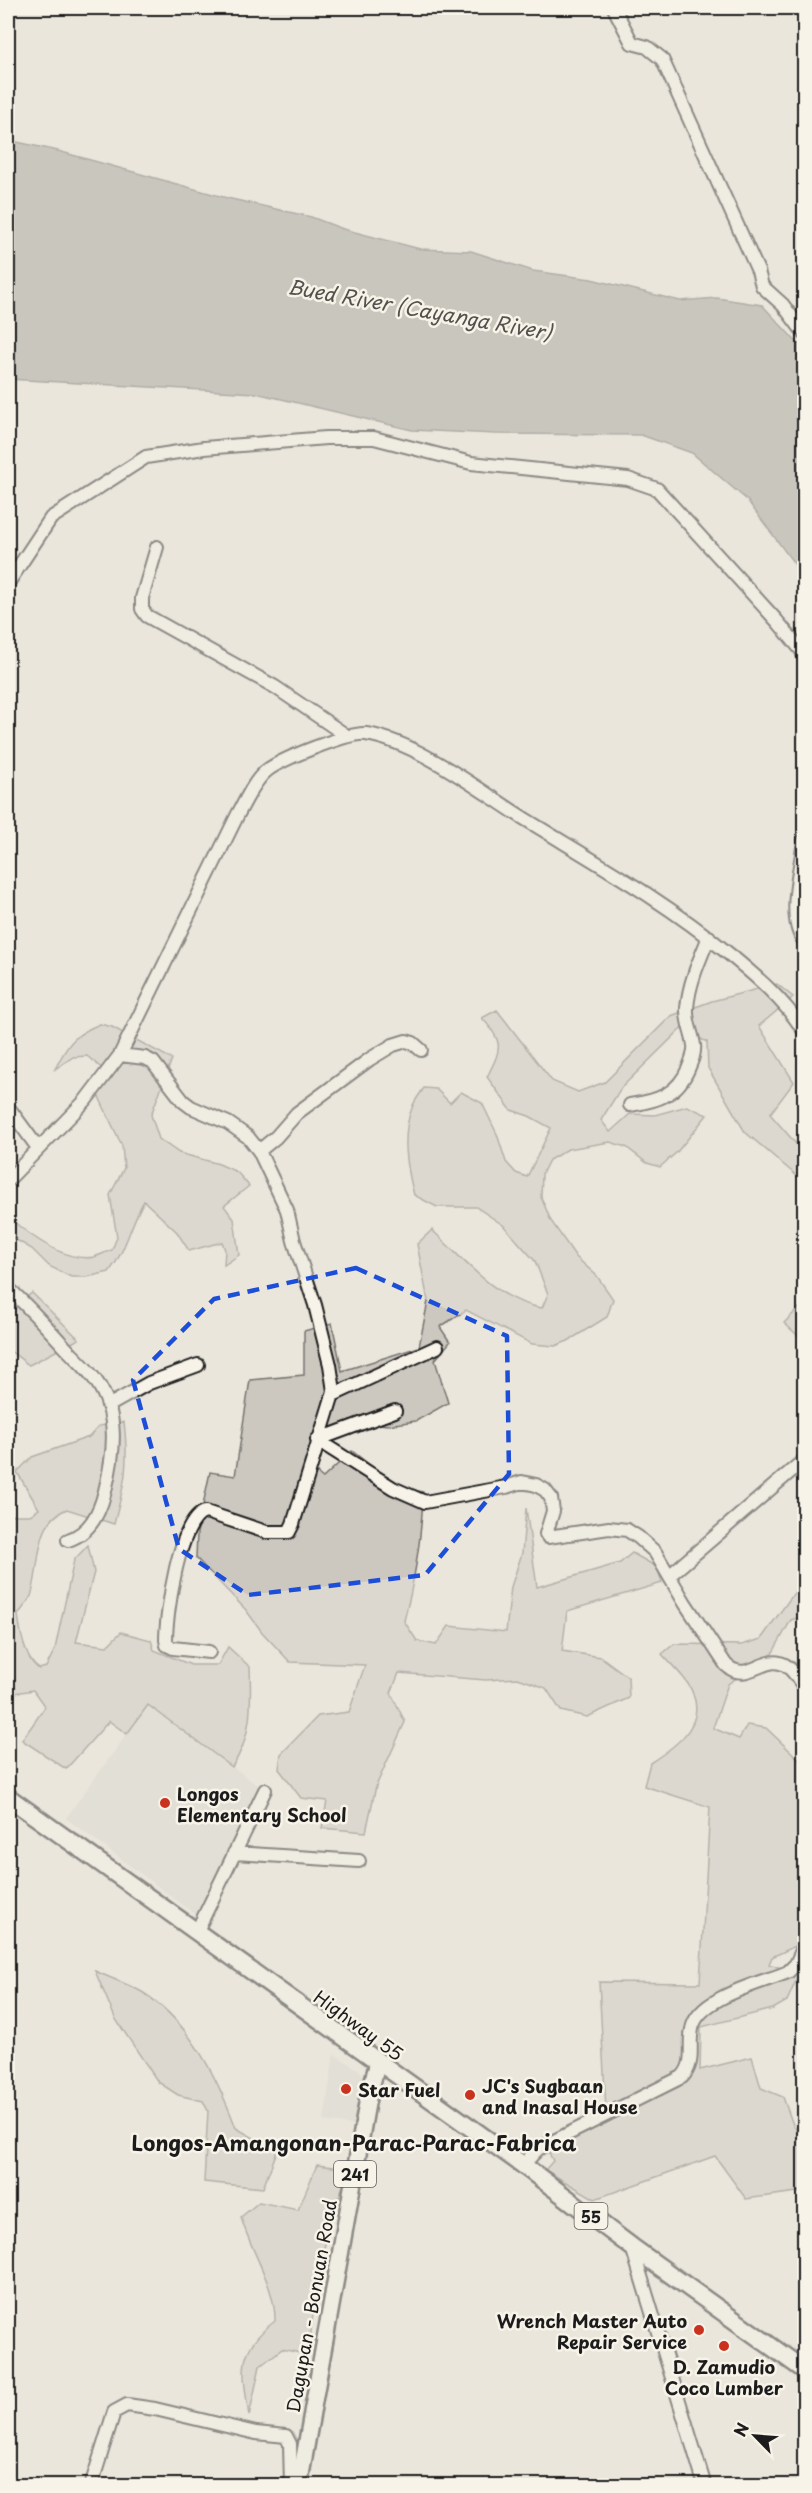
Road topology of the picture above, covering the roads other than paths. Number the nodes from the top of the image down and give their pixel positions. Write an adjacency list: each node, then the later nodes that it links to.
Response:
1 (614, 8): 2 (street)
2 (804, 333)
3 (157, 547): 6 (street)
4 (8, 583): 5 (street)
5 (804, 657)
6 (347, 736): 8 (street); 12 (street)
7 (804, 840): 9 (street)
8 (709, 937): 10 (street); 13 (street)
9 (804, 941)
10 (804, 1031)
11 (421, 1050): 16 (street)
12 (120, 1055): 15 (street); 16 (street)
13 (630, 1105)
14 (8, 1107): 15 (street)
15 (38, 1148): 17 (street)
16 (259, 1150): 21 (street)
17 (8, 1180)
18 (8, 1288): 22 (street)
19 (436, 1347): 21 (street)
20 (198, 1365): 22 (street)
21 (333, 1395): 24 (street)
22 (108, 1406): 26 (street)
23 (395, 1411): 24 (street)
24 (317, 1440): 27 (street); 28 (street)
25 (804, 1460): 27 (street)
26 (68, 1540)
27 (669, 1576): 29 (street)
28 (209, 1652)
29 (804, 1687)
30 (265, 1790): 32 (street)
31 (8, 1797): 36 (highway, Highway 55 / 55)
32 (234, 1853): 33 (street); 36 (street)
33 (359, 1861)
34 (804, 1884): 35 (street)
35 (804, 1904)
36 (196, 1933): 38 (highway, Highway 55 / 55)
37 (804, 1946): 39 (street)
38 (378, 2062): 39 (highway, Highway 55 / 55); 44 (main road, Dagupan - Bonuan Road / 241)
39 (531, 2157): 40 (highway, Highway 55 / 55)
40 (632, 2247): 41 (highway, Highway 55 / 55); 45 (street)
41 (804, 2370)
42 (91, 2486): 43 (street)
43 (291, 2486)
44 (299, 2486)
45 (705, 2486)

